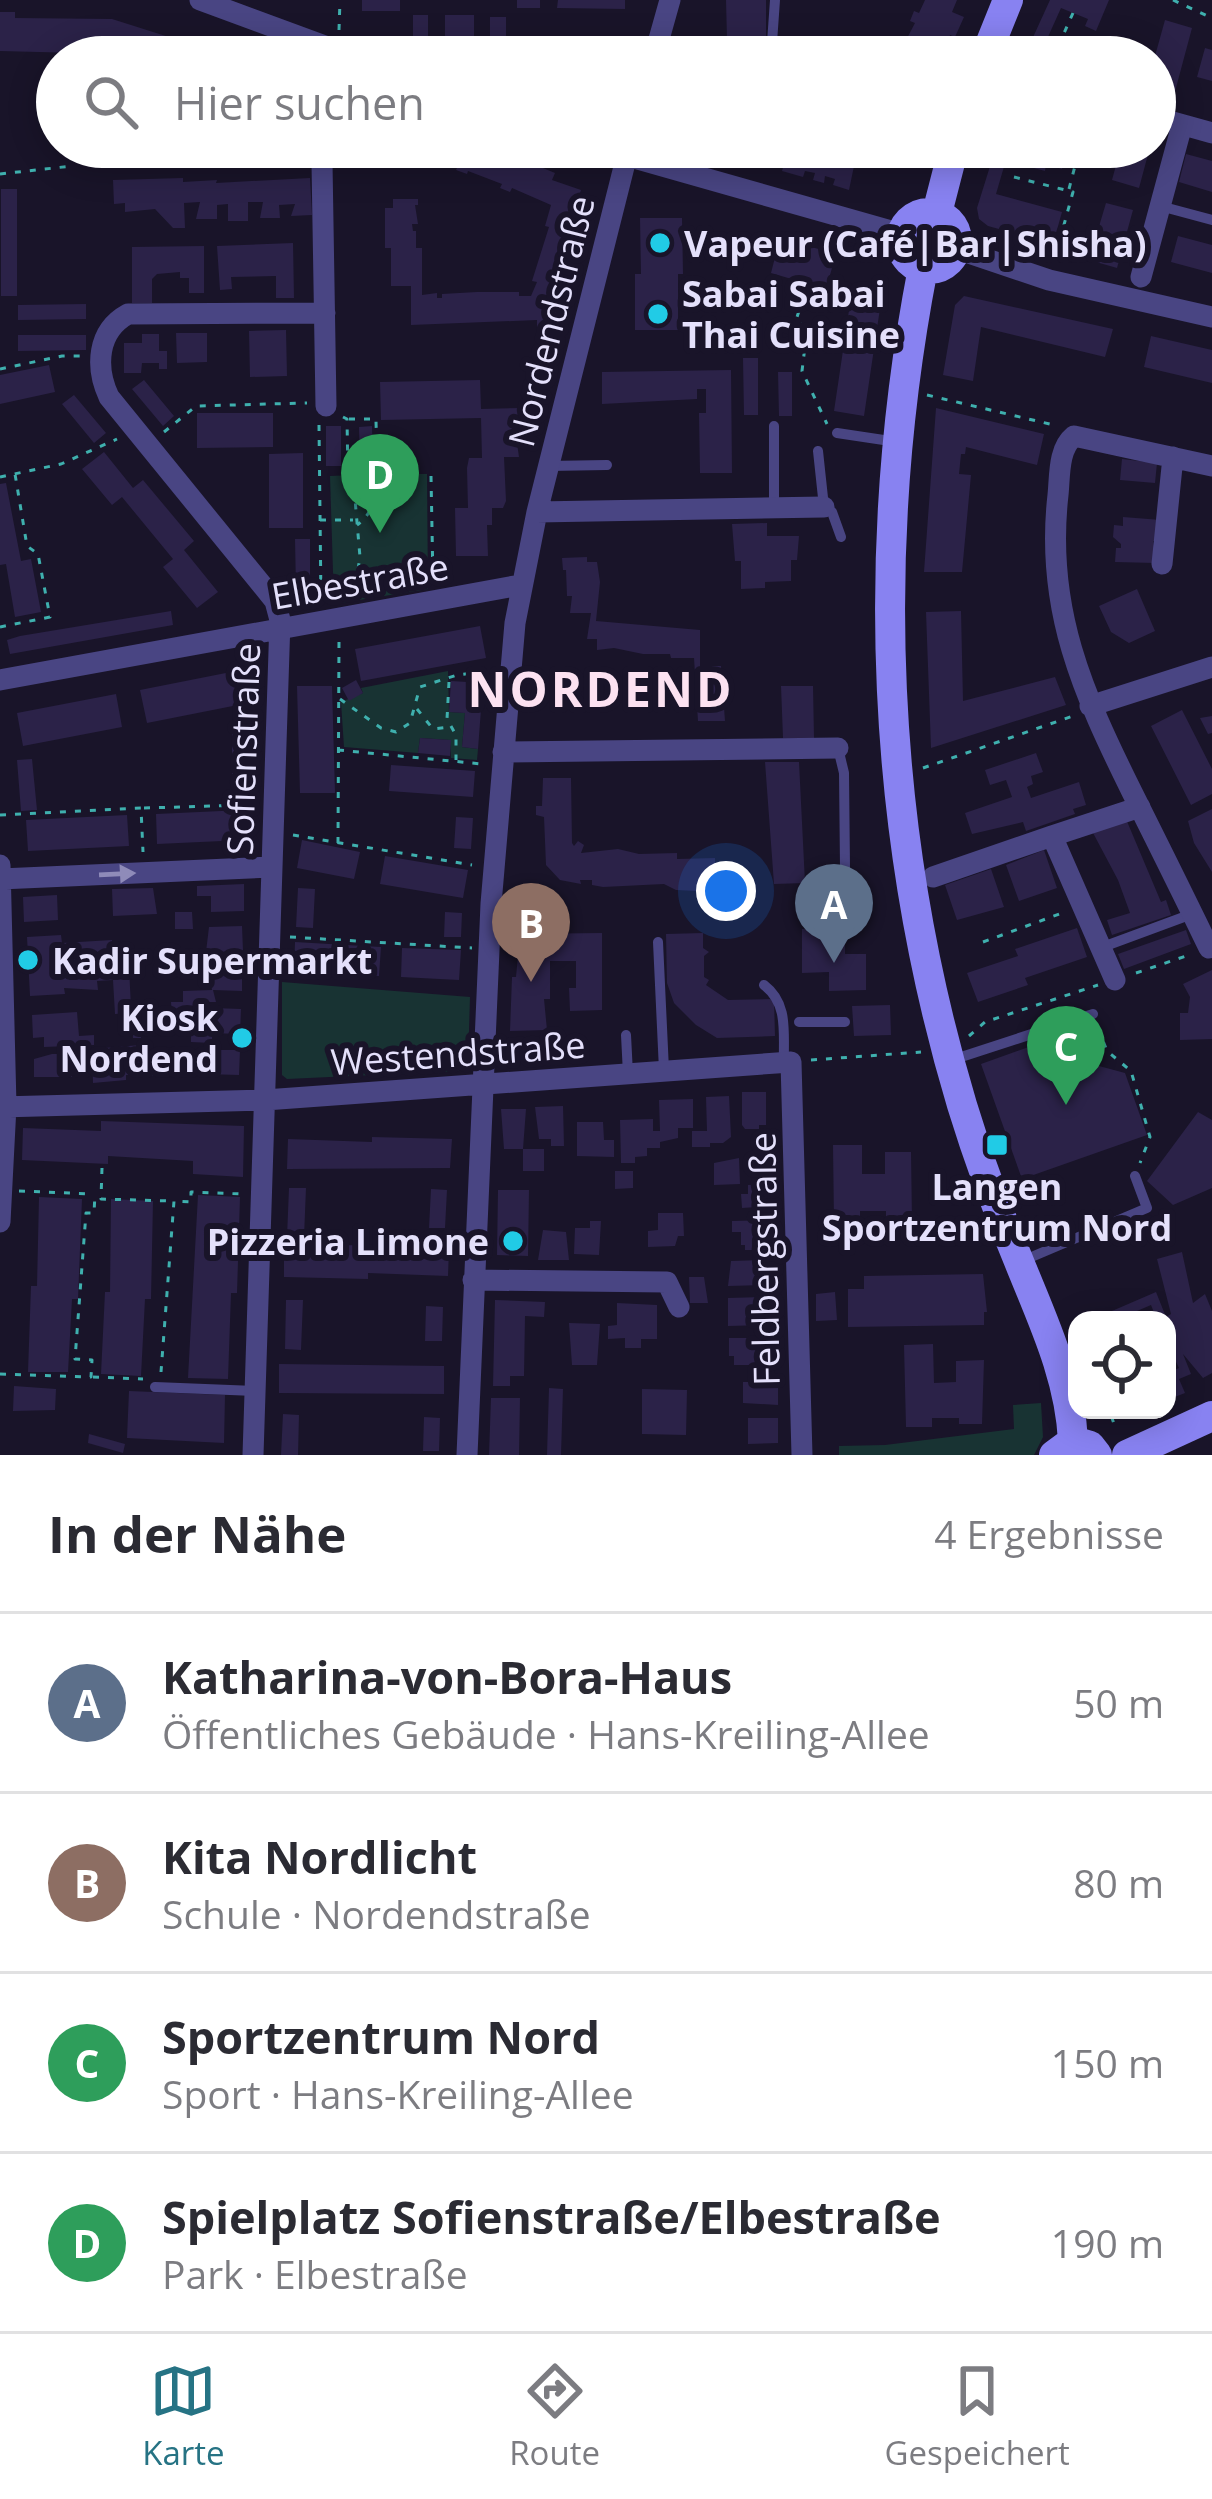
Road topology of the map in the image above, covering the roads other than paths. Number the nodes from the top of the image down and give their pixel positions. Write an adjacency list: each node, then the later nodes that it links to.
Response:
1 (200, 0): 5 (street)
2 (670, 0): 6 (street)
3 (775, 0): 7 (lane)
4 (1008, 0): 8 (street)
5 (298, 36)
6 (660, 36)
7 (773, 36)
8 (993, 36)
9 (1176, 122): 10 (street)
10 (1183, 124): 11 (street); 12 (street)
11 (1212, 133)
12 (1176, 149)
13 (322, 168): 25 (street)
14 (624, 168): 34 (street, Nordendstraße)
15 (679, 168): 21 (street)
16 (950, 168): 19 (street)
17 (1171, 168): 18 (street)
18 (1160, 206): 20 (lane); 24 (street)
19 (938, 213): 21 (street); 22 (street)
20 (1212, 220)
21 (902, 234): 23 (street)
22 (957, 249): 23 (street); 26 (street)
23 (923, 268): 30 (street)
24 (1141, 278)
25 (325, 313): 27 (street); 42 (street, Sofienstraße)
26 (1212, 317)
27 (326, 405)
28 (774, 425): 37 (lane)
29 (837, 433): 30 (lane)
30 (901, 442): 65 (street)
31 (818, 451): 36 (lane)
32 (1173, 457): 35 (street); 40 (street); 45 (street)
33 (607, 465): 34 (lane)
34 (548, 466): 38 (street, Nordendstraße)
35 (1212, 466)
36 (824, 507): 37 (street); 39 (lane)
37 (774, 508): 38 (street)
38 (537, 512): 41 (street, Nordendstraße)
39 (841, 537)
40 (1162, 564)
41 (520, 585): 42 (street, Elbestraße); 47 (street, Nordendstraße)
42 (280, 628): 44 (street, Elbestraße); 51 (street, Sofienstraße)
43 (1212, 667): 45 (street)
44 (0, 680)
45 (1090, 706): 48 (street)
46 (838, 748): 47 (street); 52 (lane)
47 (502, 759): 69 (street, Nordendstraße)
48 (1140, 807): 49 (street); 55 (street)
49 (1052, 836): 53 (street); 58 (street)
50 (0, 865): 54 (street)
51 (272, 867): 54 (street, one-way to 51); 70 (street, Sofienstraße)
52 (845, 868)
53 (933, 877)
54 (0, 879): 71 (street)
55 (1192, 914): 57 (street); 58 (lane)
56 (658, 942): 67 (lane)
57 (1210, 947)
58 (1100, 948): 59 (street)
59 (1115, 980)
60 (764, 985): 66 (lane)
61 (1093, 1014): 65 (lane)
62 (799, 1022): 63 (lane)
63 (844, 1022)
64 (626, 1035): 68 (lane)
65 (946, 1051): 75 (street)
66 (788, 1062): 67 (street, Westendstraße); 84 (street, Feldbergstraße)
67 (664, 1071): 68 (street, Westendstraße)
68 (628, 1074): 69 (street, Westendstraße)
69 (482, 1085): 70 (street, Westendstraße); 76 (street, Nordendstraße)
70 (265, 1100): 71 (street, Westendstraße); 79 (street, Sofienstraße)
71 (3, 1107): 73 (street)
72 (1135, 1176): 75 (lane)
73 (2, 1191): 74 (street)
74 (0, 1222)
75 (1019, 1262): 81 (street)
76 (473, 1280): 77 (street); 83 (street, Nordendstraße)
77 (679, 1307)
78 (158, 1383): 79 (lane)
79 (255, 1391): 82 (street, Sofienstraße)
80 (1212, 1416): 85 (street)
81 (1075, 1450)
82 (253, 1455)
83 (467, 1455)
84 (802, 1455)
85 (1127, 1455)

